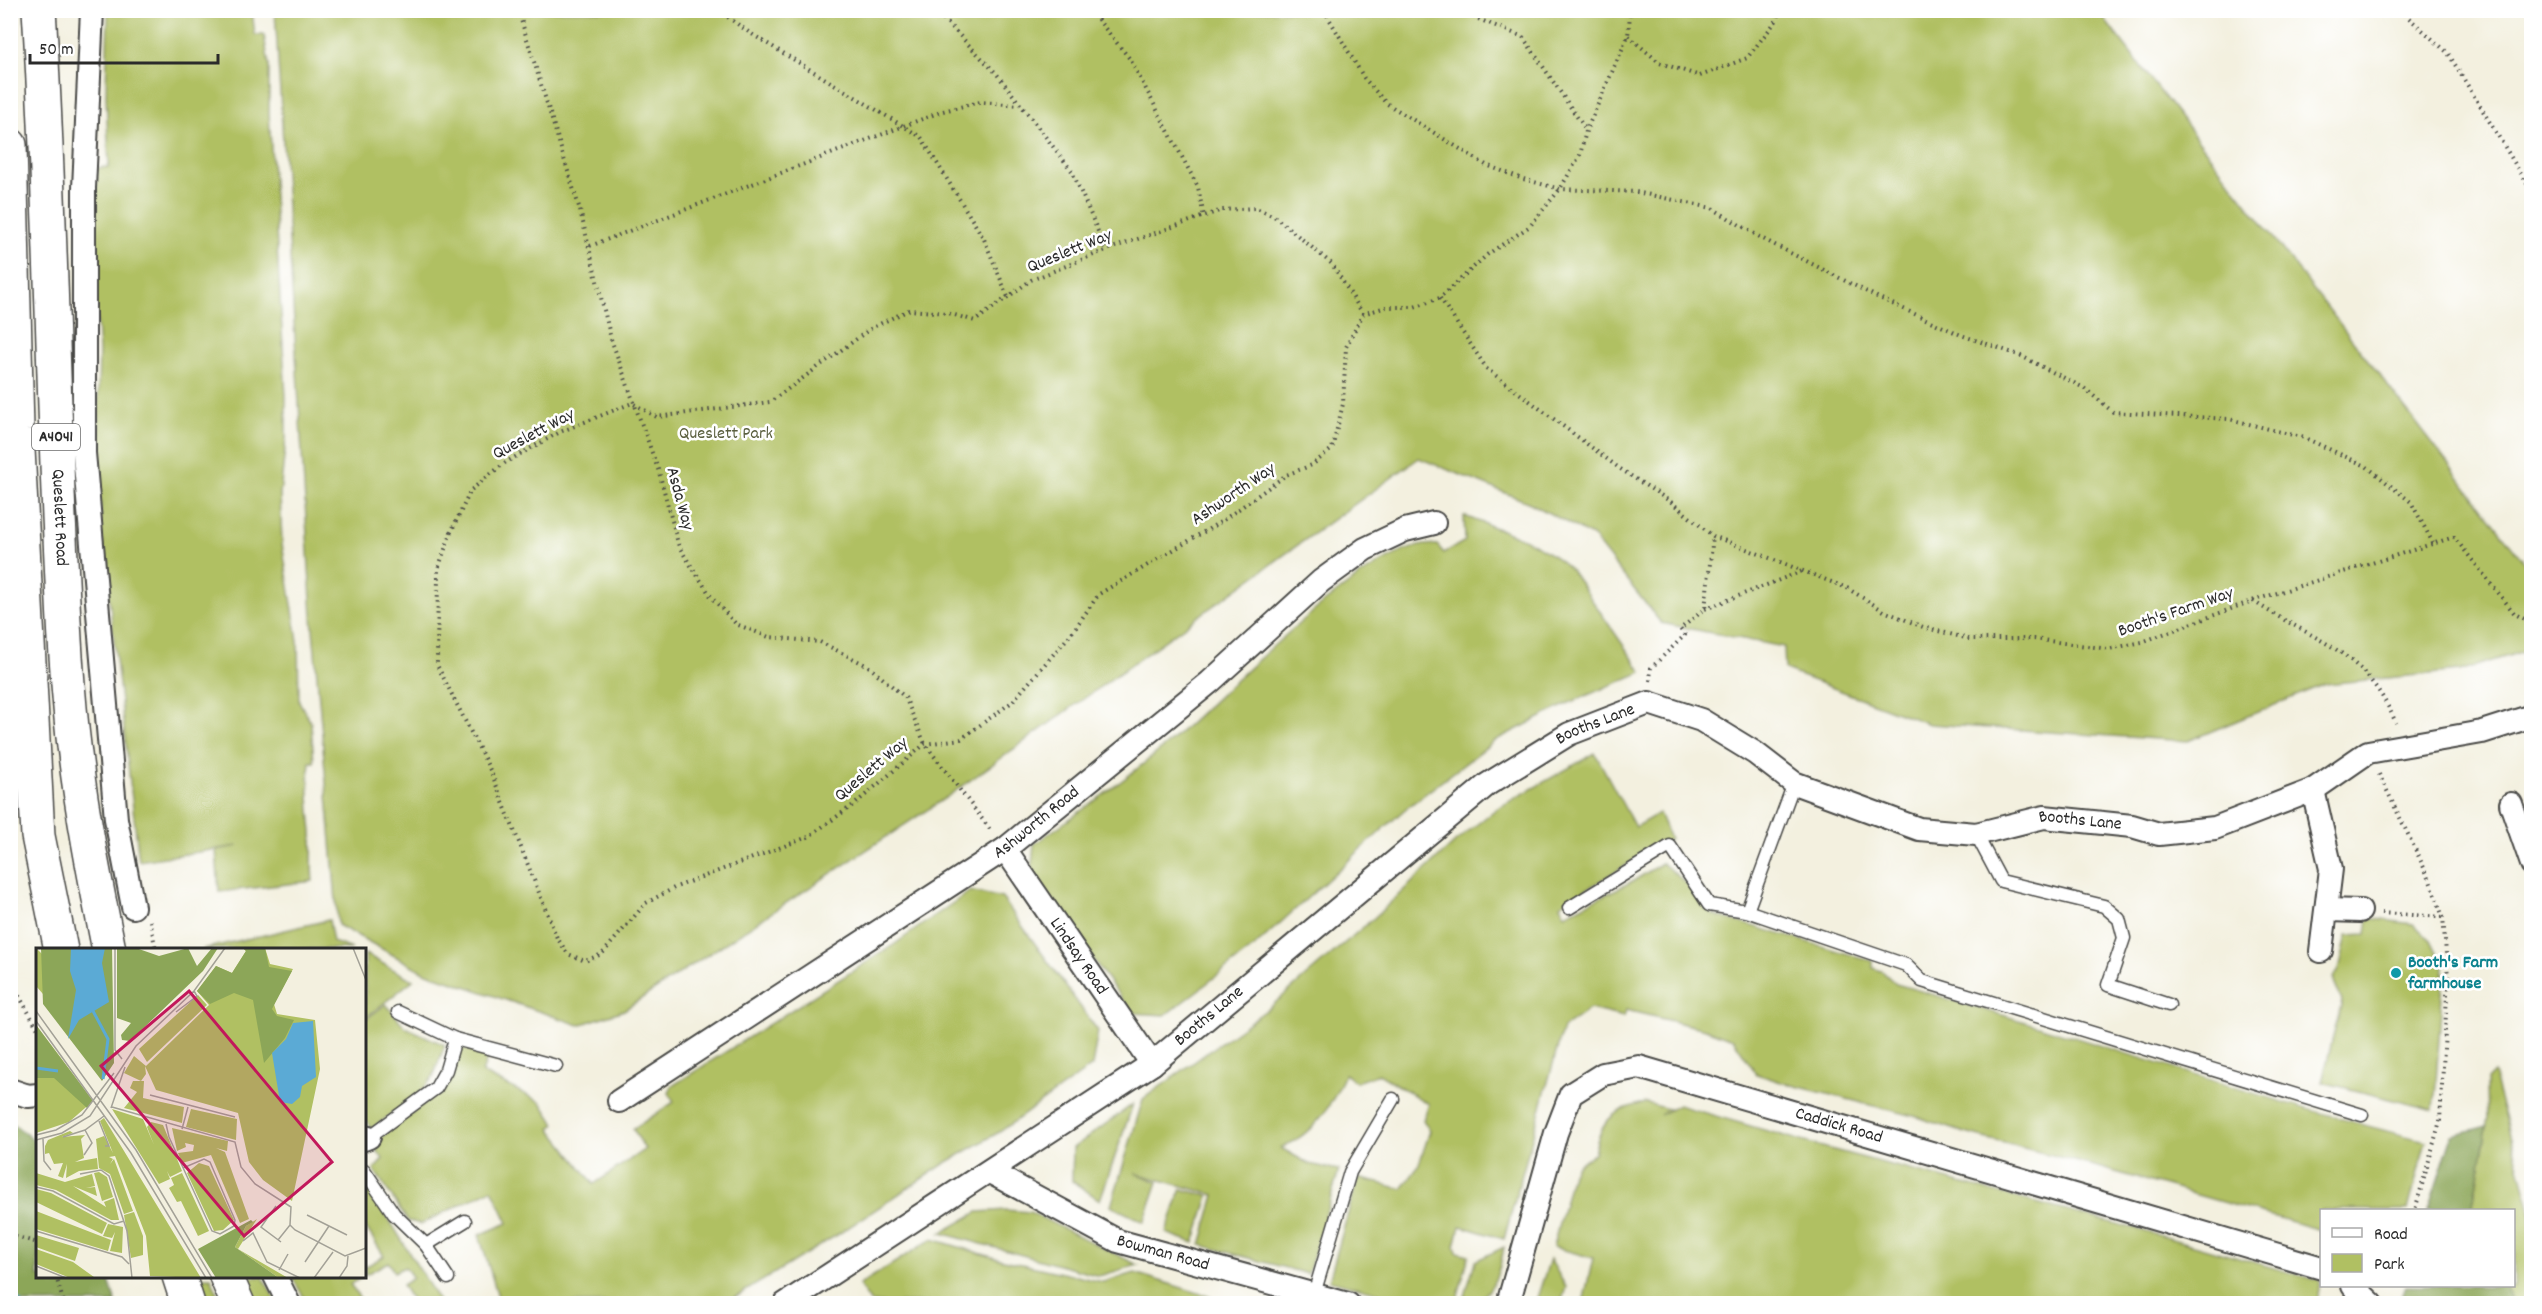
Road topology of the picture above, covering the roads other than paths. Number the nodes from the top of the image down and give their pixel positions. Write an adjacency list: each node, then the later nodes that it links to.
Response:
1 (39, 10): 18 (highway, Queslett Road / A4041)
2 (92, 10): 12 (street, Queslett Road)
3 (11, 146): 17 (highway, Queslett Road / A4041)
4 (1434, 523): 10 (street, Ashworth Road)
5 (2532, 716): 7 (street, Booths Lane)
6 (1794, 783): 9 (street, Booths Lane); 15 (lane); 23 (street, Booths Lane)
7 (2313, 790): 9 (street, Booths Lane); 14 (street)
8 (2511, 804): 11 (street)
9 (1976, 834): 20 (lane)
10 (1005, 849): 23 (street, Lindsay Road); 28 (street, Ashworth Road)
11 (2529, 850)
12 (133, 908)
13 (1569, 908): 15 (lane)
14 (2328, 910): 16 (street); 19 (street)
15 (1747, 911): 29 (lane)
16 (2360, 911)
17 (61, 948)
18 (109, 948)
19 (2321, 951)
20 (2169, 1005)
21 (398, 1012): 22 (lane)
22 (455, 1039): 24 (lane); 30 (lane)
23 (1152, 1064): 31 (street, Booths Lane)
24 (556, 1066)
25 (10, 1090): 26 (street)
26 (36, 1095)
27 (1393, 1099): 41 (lane)
28 (619, 1101)
29 (2362, 1115)
30 (367, 1138)
31 (990, 1172): 41 (street, Bowman Road); 45 (street, Booths Lane)
32 (366, 1173): 34 (lane)
33 (465, 1221): 34 (lane)
34 (426, 1245): 39 (lane)
35 (2320, 1268): 47 (street, Caddick Road)
36 (179, 1278): 42 (highway)
37 (227, 1278): 43 (highway)
38 (276, 1278): 44 (street)
39 (447, 1278)
40 (2354, 1287): 48 (street)
41 (1314, 1294): 46 (street, Bowman Road)
42 (188, 1304)
43 (237, 1304)
44 (290, 1304)
45 (785, 1304)
46 (1348, 1304)
47 (1508, 1304)
48 (2372, 1304)

